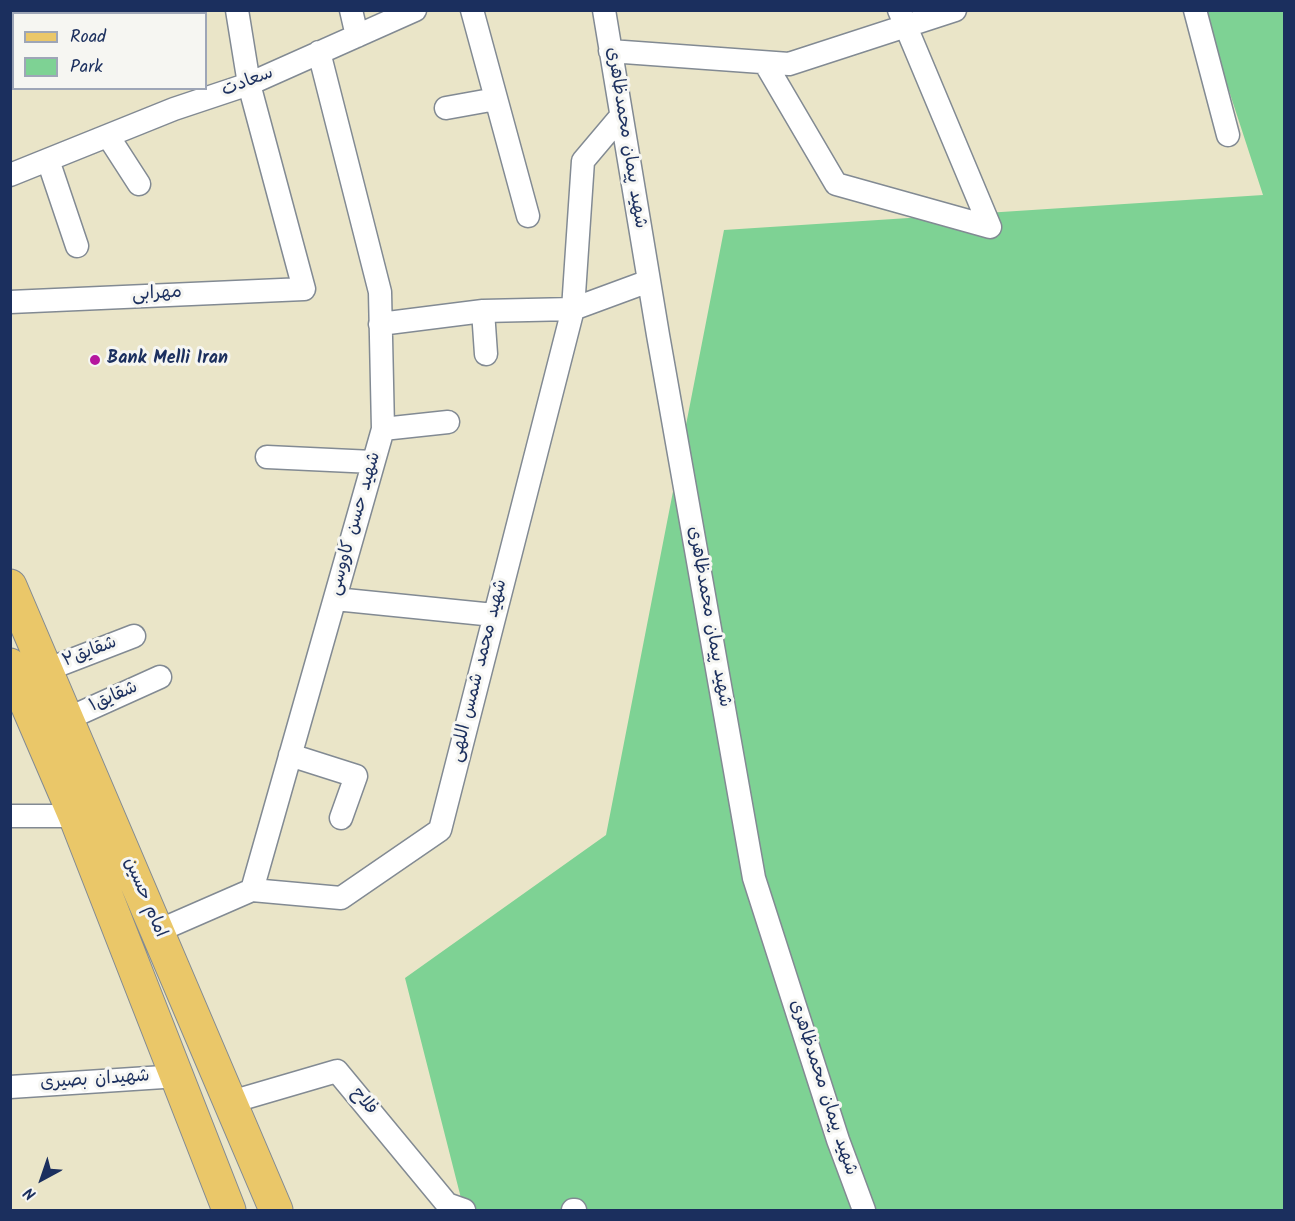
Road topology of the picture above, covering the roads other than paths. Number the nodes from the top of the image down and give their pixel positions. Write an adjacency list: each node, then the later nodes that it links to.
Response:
1 (237, 10): 13 (street)
2 (351, 10): 9 (street)
3 (415, 10): 9 (street, سعادت)
4 (472, 10): 15 (street)
5 (604, 10): 10 (street, شهید پیمان محمدظاهری)
6 (955, 10): 8 (street)
7 (1195, 10): 18 (street)
8 (902, 19): 12 (street); 12 (street)
9 (357, 36): 11 (street, سعادت)
10 (610, 51): 12 (street); 17 (street, شهید پیمان محمدظاهری)
11 (319, 52): 13 (street, سعادت); 29 (street, شهید حسن کاووسی)
12 (765, 63)
13 (249, 84): 14 (street, سعادت); 26 (street, مهرابی)
14 (175, 99): 19 (street, سعادت)
15 (496, 99): 16 (street); 23 (street)
16 (446, 108)
17 (621, 116): 25 (street, شهید پیمان محمدظاهری); 27 (street, شهید محمد شمس اللهی)
18 (1228, 135)
19 (108, 136): 20 (street, سعادت); 22 (street)
20 (48, 160): 21 (street, سعادت); 24 (street)
21 (10, 175)
22 (140, 184)
23 (528, 216)
24 (76, 246)
25 (649, 282): 27 (street); 55 (street, شهید پیمان محمدظاهری)
26 (10, 302)
27 (573, 309): 28 (street); 37 (street, شهید محمد شمس اللهی)
28 (483, 311): 29 (street); 30 (street)
29 (380, 324): 32 (street, شهید حسن کاووسی)
30 (486, 354)
31 (448, 422): 32 (street)
32 (383, 429): 34 (street, شهید حسن کاووسی)
33 (267, 457): 34 (street)
34 (373, 462): 36 (street, شهید حسن کاووسی)
35 (10, 586): 40 (main road, امام حسین)
36 (335, 599): 37 (street); 43 (street, شهید حسن کاووسی)
37 (494, 615): 47 (street, شهید محمد شمس اللهی)
38 (134, 636): 40 (street, شقایق۲)
39 (10, 664): 45 (main road, امام حسین)
40 (46, 670): 42 (main road, امام حسین)
41 (160, 677): 42 (street, شقایق۱)
42 (67, 719): 48 (main road, امام حسین)
43 (290, 755): 46 (street); 47 (street, شهید حسن کاووسی)
44 (10, 816): 45 (street)
45 (75, 816): 49 (main road, امام حسین)
46 (341, 818)
47 (252, 890): 48 (street)
48 (158, 931): 51 (main road, امام حسین)
49 (179, 1076): 50 (street, شهیدان بصیری); 52 (main road, امام حسین)
50 (10, 1086)
51 (231, 1102): 53 (main road, امام حسین); 54 (street, فلاح)
52 (229, 1210)
53 (276, 1210)
54 (464, 1210)
55 (864, 1210)

